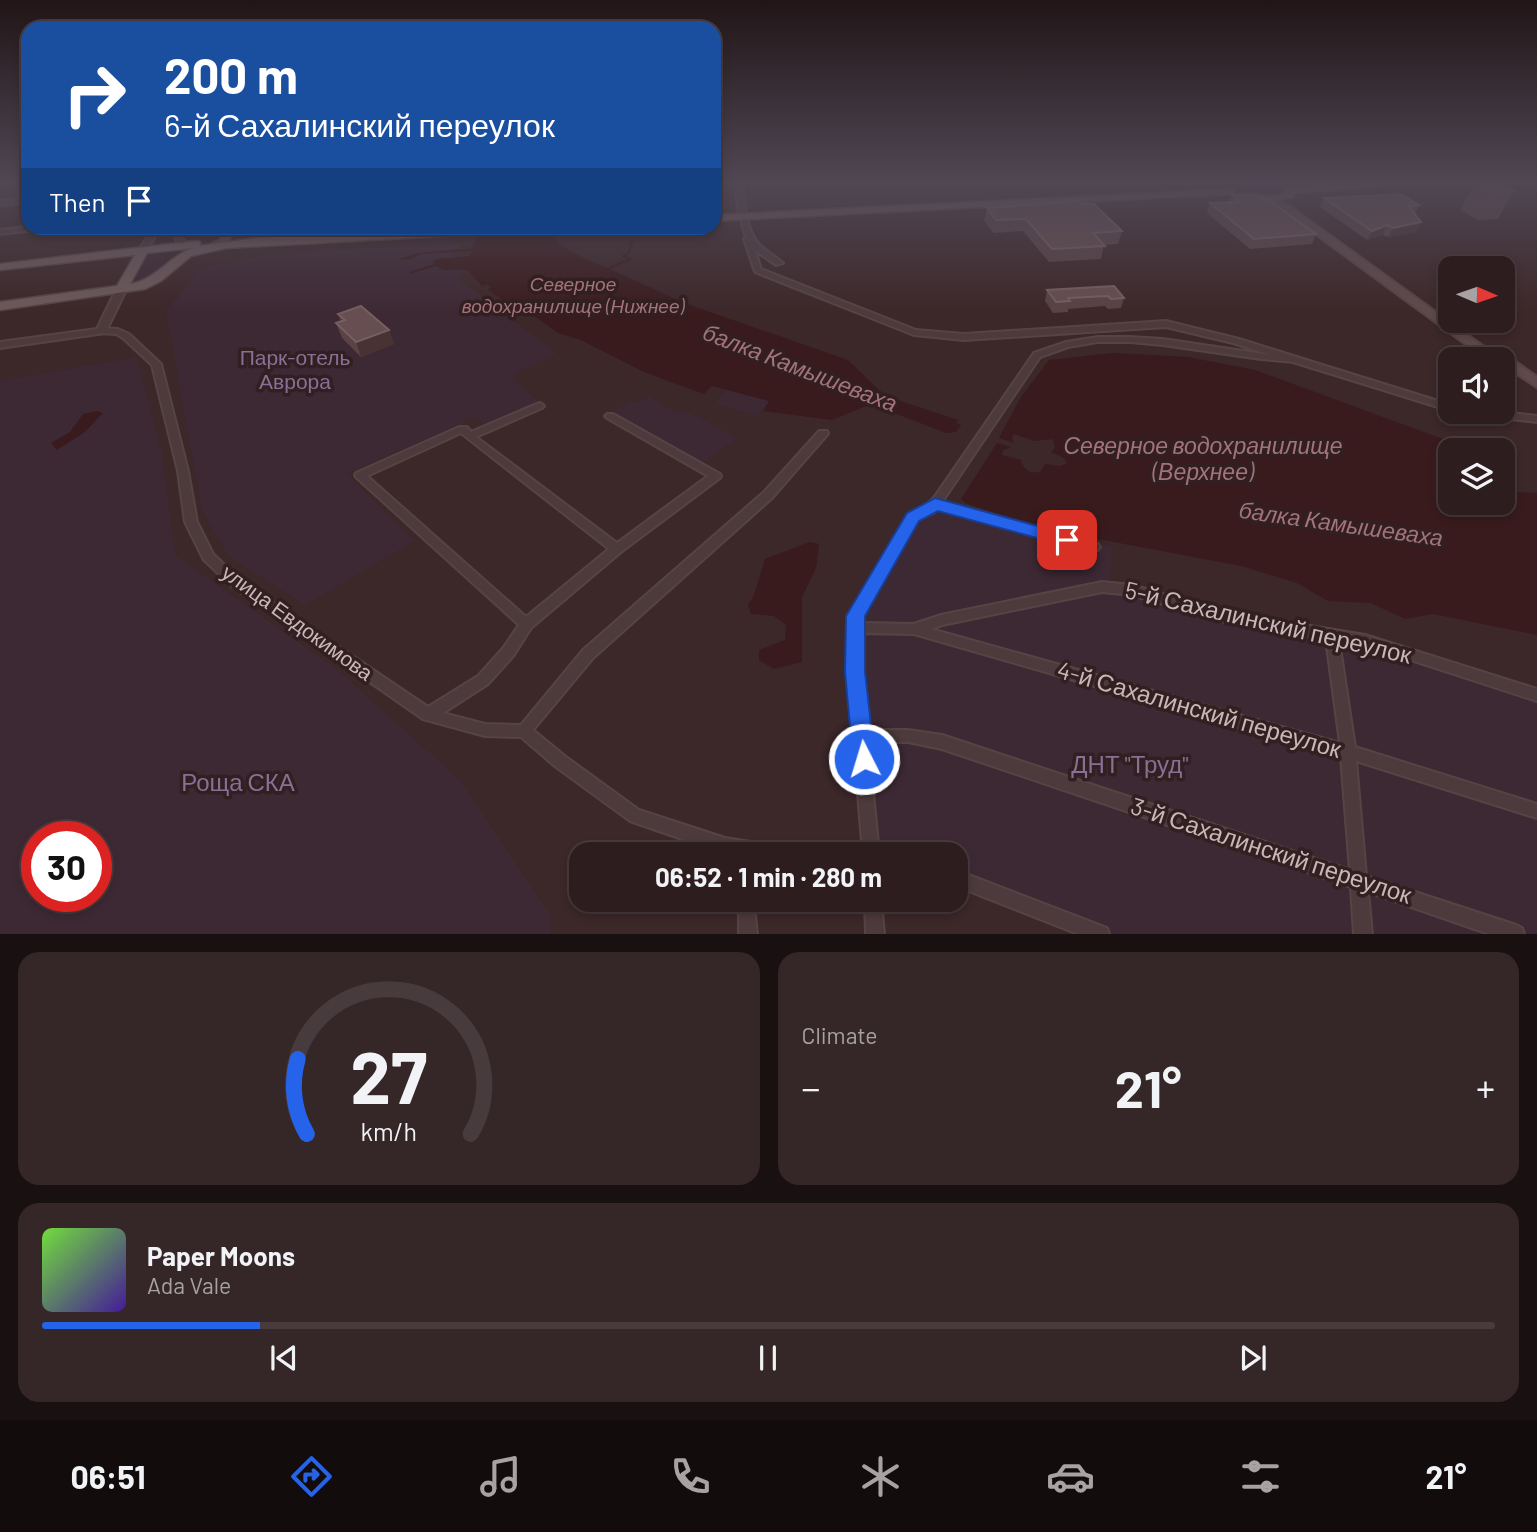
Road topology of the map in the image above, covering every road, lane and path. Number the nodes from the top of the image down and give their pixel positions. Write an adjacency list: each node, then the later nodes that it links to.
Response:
1 (746, 227): 11 (street)
2 (1312, 227): 22 (main road)
3 (1320, 227): 23 (main road)
4 (21, 230): 5 (street)
5 (0, 232)
6 (153, 235): 14 (street)
7 (177, 235): 12 (street)
8 (226, 235): 13 (main road)
9 (283, 235): 13 (main road)
10 (384, 235): 13 (main road)
11 (748, 239): 16 (street); 24 (street)
12 (183, 245): 13 (main road); 14 (main road)
13 (221, 245): 15 (main road)
14 (146, 249): 15 (main road); 17 (main road); 18 (main road)
15 (170, 262): 18 (main road)
16 (779, 262)
17 (0, 267)
18 (121, 290): 19 (main road); 20 (street)
19 (0, 306)
20 (101, 331): 21 (street); 44 (street, улица Евдокимова)
21 (0, 345)
22 (1477, 347)
23 (1486, 347)
24 (1292, 359): 29 (street); 36 (street)
25 (1515, 367): 27 (main road)
26 (1515, 374): 28 (main road)
27 (1537, 383)
28 (1537, 390)
29 (1438, 404)
30 (538, 406): 35 (street)
31 (610, 416): 38 (street)
32 (1515, 416): 33 (street)
33 (1537, 419)
34 (824, 433): 45 (street)
35 (469, 436): 38 (street); 39 (street)
36 (935, 504): 37 (street); 40 (street)
37 (1094, 547)
38 (617, 550): 39 (street)
39 (526, 624): 44 (street)
40 (857, 628): 41 (street, 4-й Сахалинский переулок); 46 (street)
41 (914, 629): 42 (street, 5-й Сахалинский переулок); 47 (street, 4-й Сахалинский переулок)
42 (1332, 636): 43 (street, 5-й Сахалинский переулок); 47 (street)
43 (1537, 695)
44 (428, 715): 45 (street, улица Евдокимова)
45 (524, 731): 49 (street)
46 (863, 736): 50 (street); 51 (street, 3-й Сахалинский переулок)
47 (1348, 752): 48 (street, 4-й Сахалинский переулок); 51 (street)
48 (1537, 811)
49 (705, 842)
50 (870, 842)
51 (1359, 879): 58 (street); 59 (street, 3-й Сахалинский переулок)
52 (968, 883): 57 (street)
53 (746, 912): 55 (street)
54 (874, 912): 56 (street)
55 (748, 933)
56 (875, 933)
57 (1101, 933)
58 (1363, 933)
59 (1516, 933)

